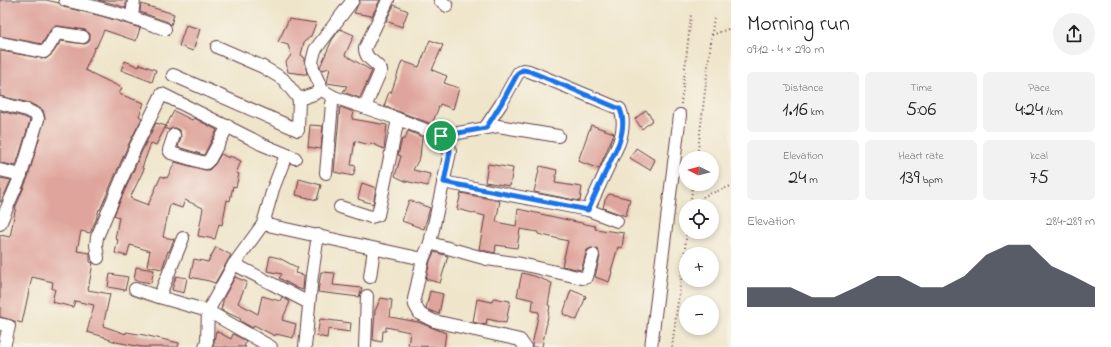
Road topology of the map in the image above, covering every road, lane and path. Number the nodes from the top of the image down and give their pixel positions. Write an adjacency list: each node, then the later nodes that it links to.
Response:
1 (65, 0): 7 (street)
2 (134, 0): 7 (street)
3 (353, 0): 15 (street)
4 (388, 0): 19 (street)
5 (691, 15): 20 (path)
6 (714, 16): 10 (path)
7 (132, 17): 9 (street)
8 (731, 28): 10 (path)
9 (164, 29)
10 (712, 35): 27 (path)
11 (83, 37): 12 (street)
12 (0, 43)
13 (217, 47): 17 (street)
14 (173, 75): 17 (street)
15 (322, 90): 16 (street); 17 (street)
16 (334, 97): 19 (street); 29 (street)
17 (299, 99)
18 (0, 103): 30 (street)
19 (365, 107): 21 (street)
20 (680, 115): 61 (street)
21 (398, 119): 25 (street); 34 (street)
22 (228, 126): 24 (street); 38 (street); 45 (street)
23 (486, 128): 25 (street); 26 (street); 35 (street)
24 (174, 134)
25 (441, 136): 31 (street)
26 (558, 136)
27 (698, 151)
28 (0, 170): 30 (street)
29 (326, 173)
30 (21, 175): 37 (street)
31 (444, 182): 35 (street); 42 (street)
32 (731, 186): 33 (path)
33 (701, 199)
34 (340, 207)
35 (588, 210): 36 (street)
36 (617, 222)
37 (0, 224)
38 (263, 224): 39 (street); 47 (street)
39 (318, 235): 43 (street); 52 (street)
40 (182, 238): 51 (street)
41 (686, 239): 62 (path)
42 (430, 243): 44 (street); 46 (street)
43 (374, 249): 46 (street); 48 (street)
44 (593, 255)
45 (98, 258)
46 (423, 260): 60 (street)
47 (234, 264): 52 (street); 53 (street)
48 (370, 277)
49 (135, 289): 51 (street)
50 (367, 296): 59 (street)
51 (159, 297): 53 (street)
52 (309, 303): 58 (street)
53 (208, 311): 55 (street); 57 (street)
54 (0, 324): 56 (street)
55 (206, 345)
56 (4, 347)
57 (271, 347)
58 (305, 347)
59 (364, 347)
60 (525, 347)
61 (651, 347)
62 (672, 347)

